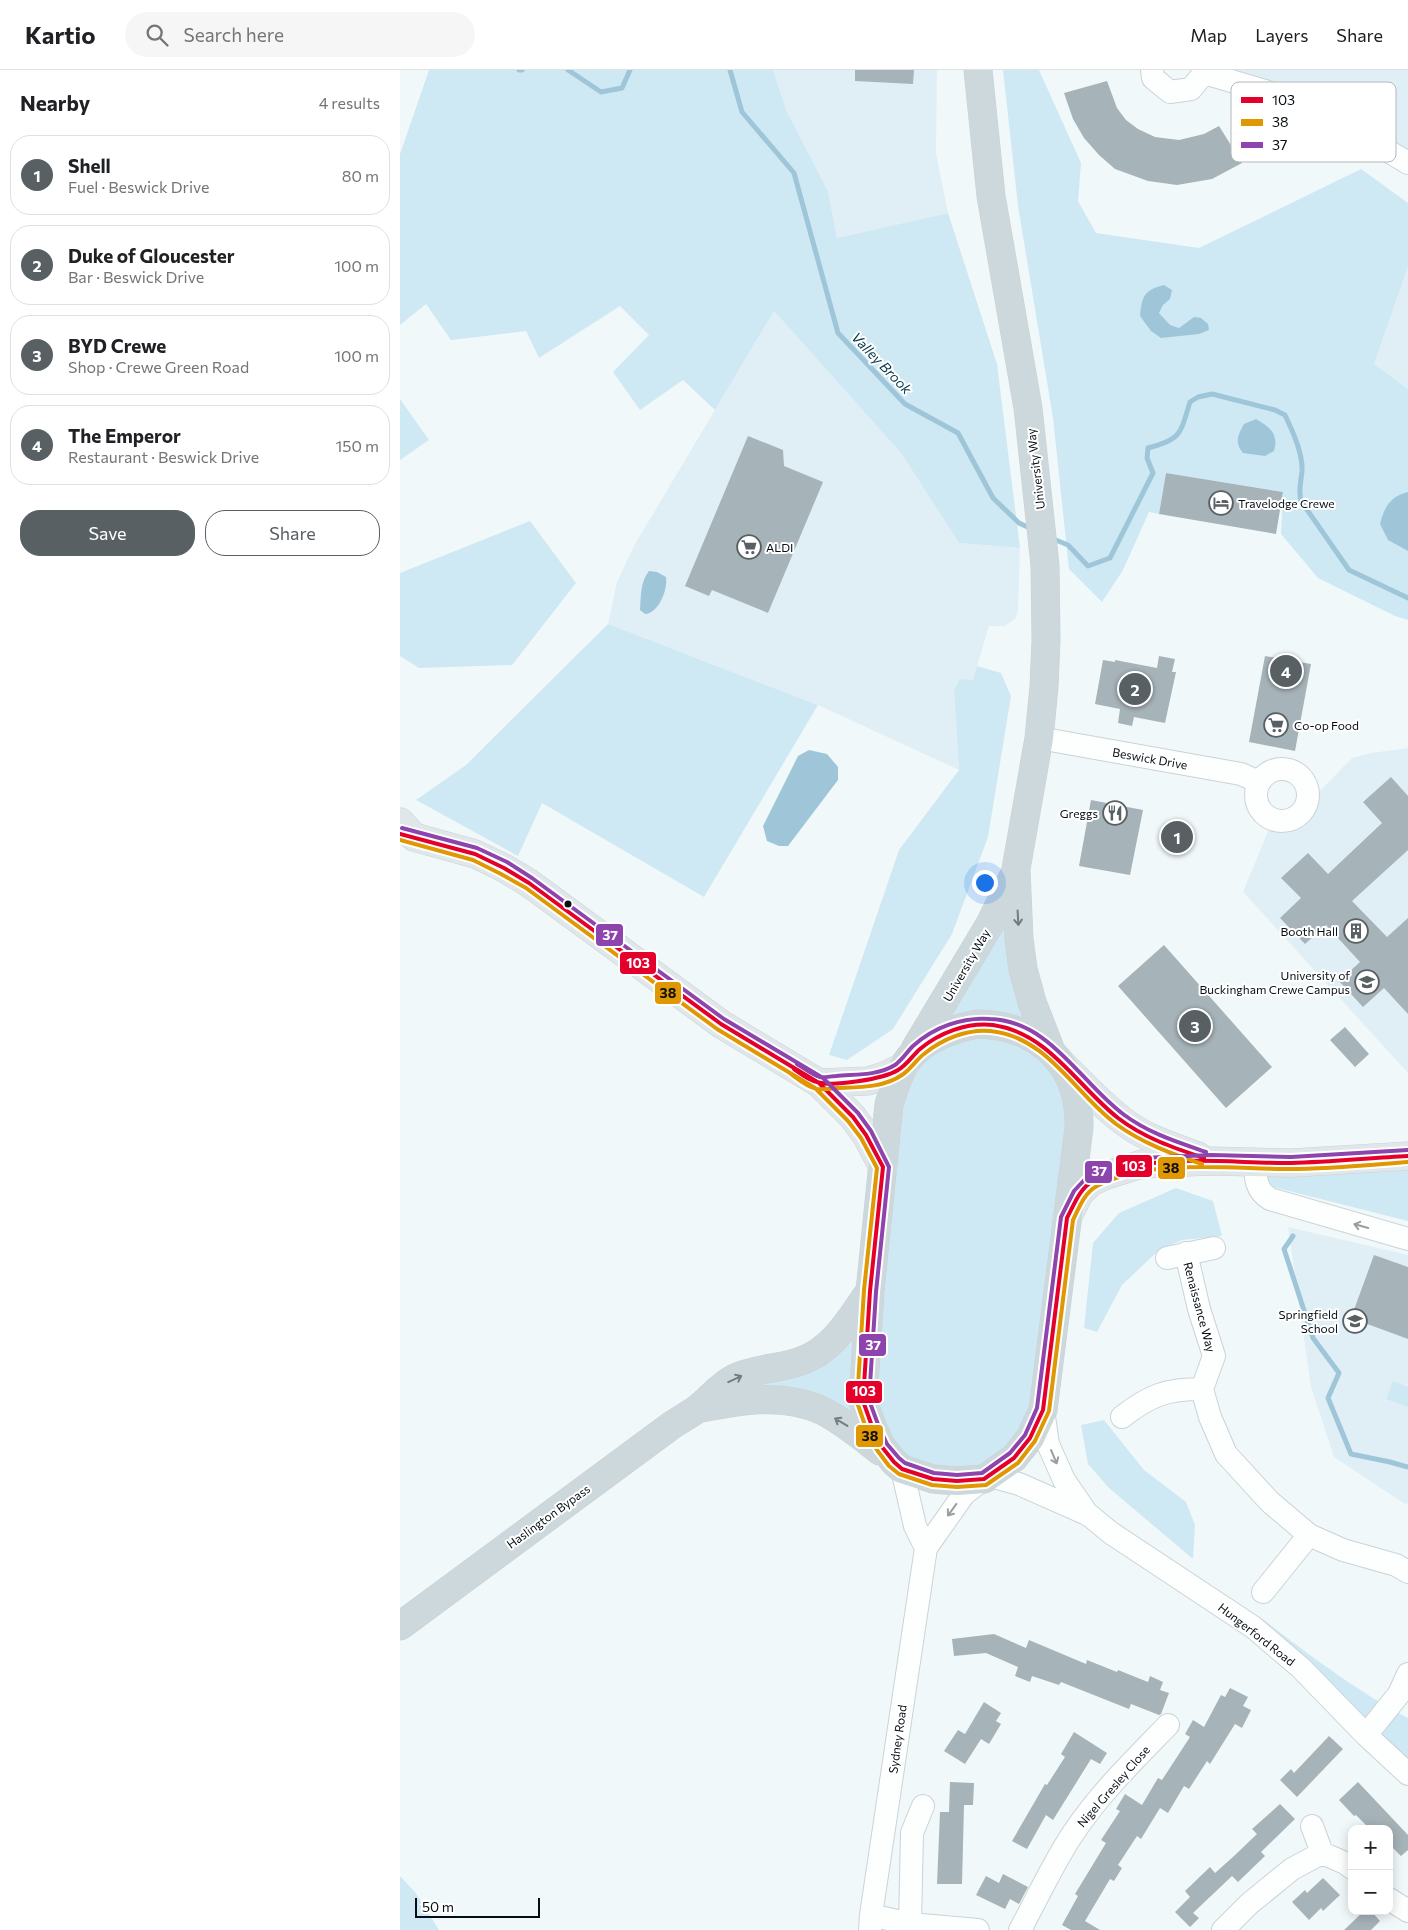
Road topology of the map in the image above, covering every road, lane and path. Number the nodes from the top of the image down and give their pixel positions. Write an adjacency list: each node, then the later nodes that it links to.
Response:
1 (978, 70): 7 (highway, University Way)
2 (1152, 70): 3 (street)
3 (1204, 72): 4 (street)
4 (1236, 82)
5 (1396, 156): 6 (street)
6 (1408, 163)
7 (1039, 738): 8 (street, Beswick Drive); 10 (highway, University Way)
8 (1259, 782)
9 (405, 831): 13 (main road)
10 (1016, 870): 11 (highway, University Way, one-way to 11); 12 (highway, University Way)
11 (1056, 1057): 12 (highway); 15 (main road); 18 (highway, University Way)
12 (907, 1062): 13 (main road); 17 (highway, University Way)
13 (819, 1083): 17 (main road)
14 (1408, 1156): 16 (main road)
15 (1211, 1161): 16 (main road); 18 (main road)
16 (1255, 1163): 19 (street, one-way to 16)
17 (883, 1167): 21 (highway, University Way)
18 (1067, 1218): 24 (highway, University Way)
19 (1408, 1239)
20 (1214, 1248): 22 (street, Renaissance Way)
21 (870, 1291): 23 (highway, Haslington Bypass, one-way to 21); 26 (highway, University Way)
22 (1202, 1389): 25 (street); 29 (street)
23 (697, 1409): 26 (highway, Haslington Bypass, one-way to 23); 33 (highway, Haslington Bypass)
24 (1043, 1410): 27 (highway, University Way); 28 (street, Hungerford Road, one-way to 28)
25 (1122, 1417)
26 (898, 1466): 27 (highway); 30 (street)
27 (987, 1477): 28 (street, Hungerford Road); 30 (street, Sydney Road, one-way to 30)
28 (1089, 1515): 36 (street, Hungerford Road)
29 (1309, 1535): 31 (street); 32 (street)
30 (926, 1548): 44 (street, Sydney Road)
31 (1408, 1572)
32 (1263, 1592)
33 (400, 1626)
34 (1408, 1674): 36 (street)
35 (1168, 1725): 47 (street, Nigel Gresley Close)
36 (1366, 1735): 37 (street, Hungerford Road)
37 (1408, 1774)
38 (923, 1806): 45 (street)
39 (1312, 1826): 40 (street)
40 (1322, 1853): 41 (street); 48 (street)
41 (1348, 1865)
42 (1393, 1902): 43 (street)
43 (1408, 1911)
44 (871, 1923): 45 (street)
45 (910, 1924): 46 (street)
46 (978, 1930)
47 (1020, 1930)
48 (1223, 1930)

